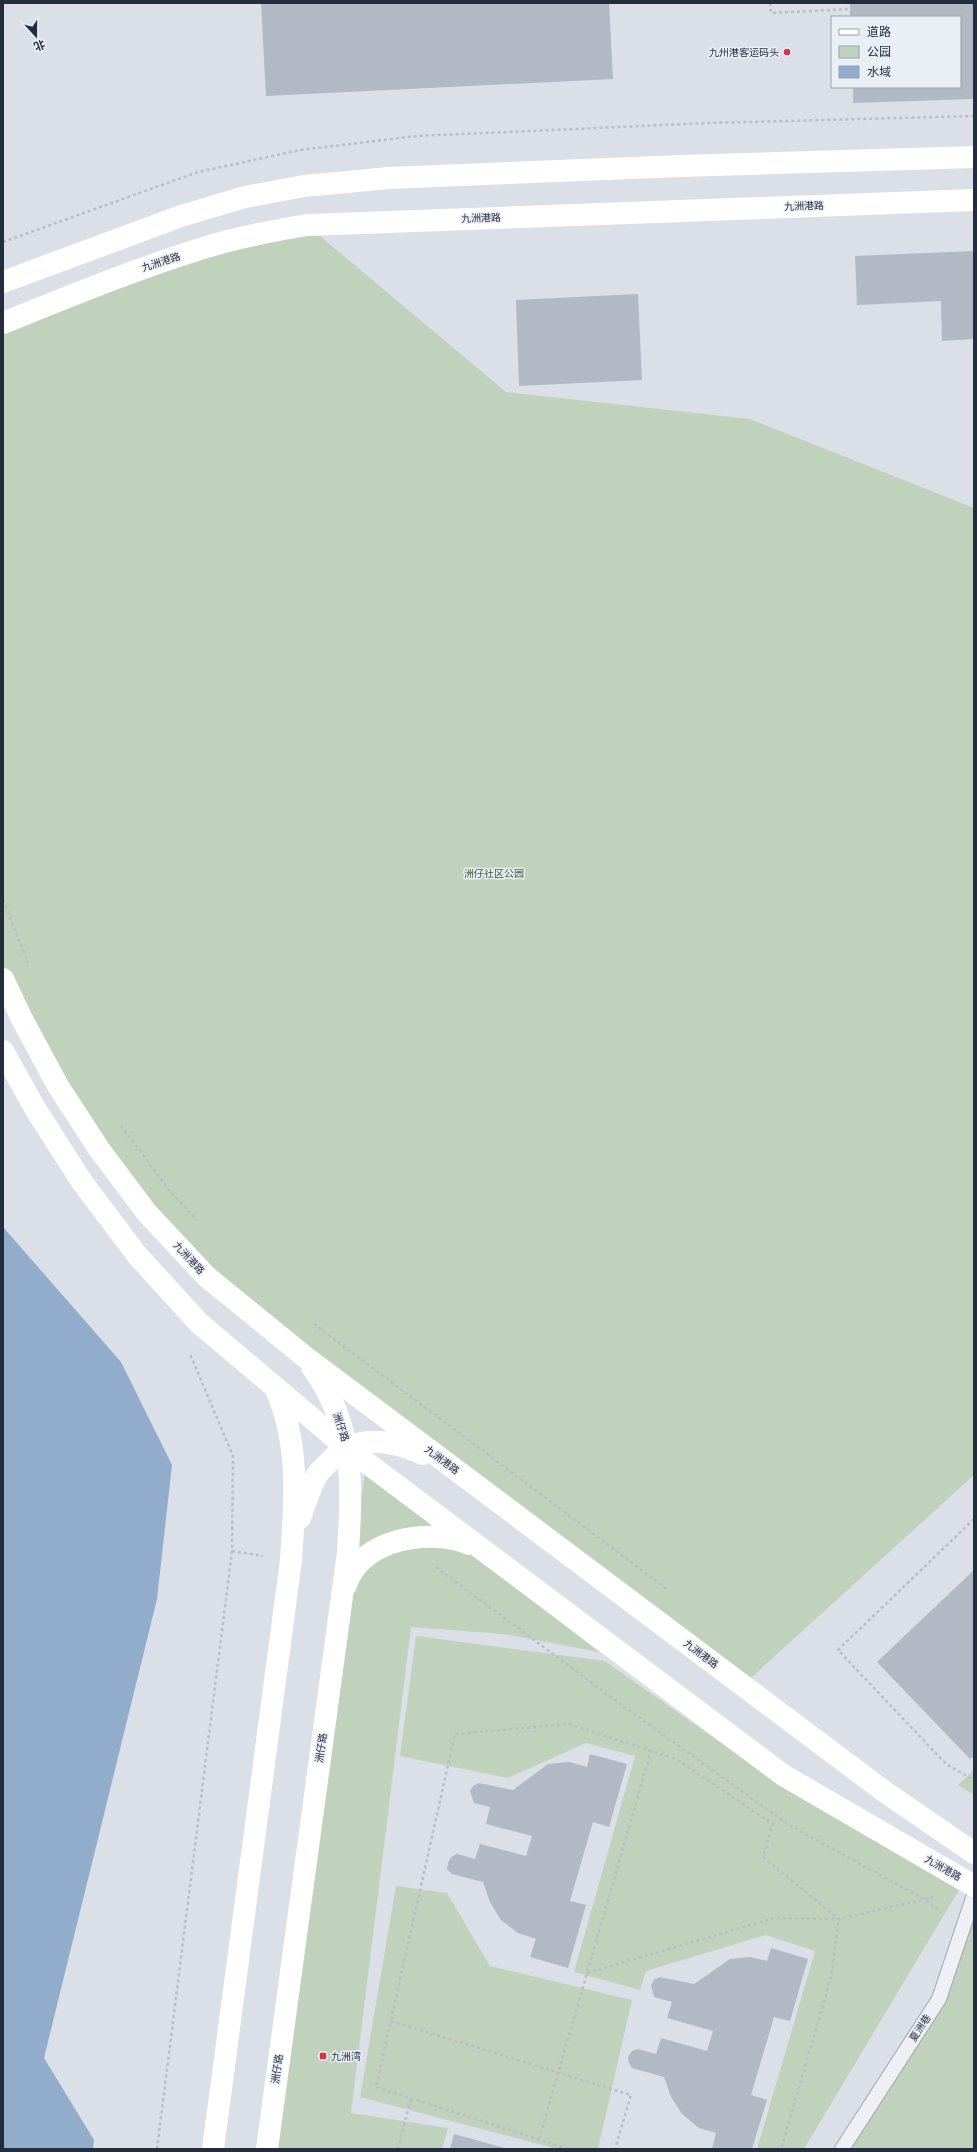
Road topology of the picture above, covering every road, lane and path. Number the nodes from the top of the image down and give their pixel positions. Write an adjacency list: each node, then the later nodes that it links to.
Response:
1 (770, 3): 2 (path)
2 (850, 9)
3 (974, 158): 5 (street)
4 (974, 200): 6 (street, 九洲港路)
5 (3, 282)
6 (3, 323)
7 (3, 900): 8 (path)
8 (30, 969)
9 (3, 979): 15 (street, 九洲港路)
10 (3, 1051): 16 (street, 九洲港路)
11 (117, 1121): 12 (path)
12 (199, 1223)
13 (312, 1323): 23 (path)
14 (189, 1352): 39 (path)
15 (304, 1356): 17 (street, 洲仔路); 18 (street, 九洲港路)
16 (275, 1389): 17 (street, 九洲港路); 21 (street)
17 (347, 1448): 18 (street); 20 (street, 九洲港路); 21 (street); 24 (street, 洲仔路)
18 (456, 1470): 27 (street, 九洲港路)
19 (974, 1519): 26 (path)
20 (487, 1552): 24 (street); 28 (street, 九洲港路)
21 (291, 1560): 40 (street)
22 (431, 1565): 31 (path)
23 (668, 1590)
24 (340, 1606): 41 (street, 洲仔路)
25 (651, 1751): 32 (path); 34 (path); 35 (path)
26 (974, 1780)
27 (974, 1853)
28 (974, 1886)
29 (974, 1895): 33 (lane, 夏洲巷)
30 (938, 1896): 31 (path)
31 (924, 1899): 32 (path); 33 (path)
32 (839, 1919): 34 (path); 45 (path)
33 (963, 1928): 46 (lane, 夏洲巷)
34 (587, 1973): 36 (path)
35 (390, 2021): 36 (path); 37 (path)
36 (559, 2072): 38 (path); 44 (path)
37 (411, 2098): 38 (path); 42 (path)
38 (539, 2139): 43 (path)
39 (157, 2149)
40 (212, 2149)
41 (267, 2149)
42 (398, 2149)
43 (568, 2149)
44 (616, 2149)
45 (780, 2149)
46 (842, 2149)

